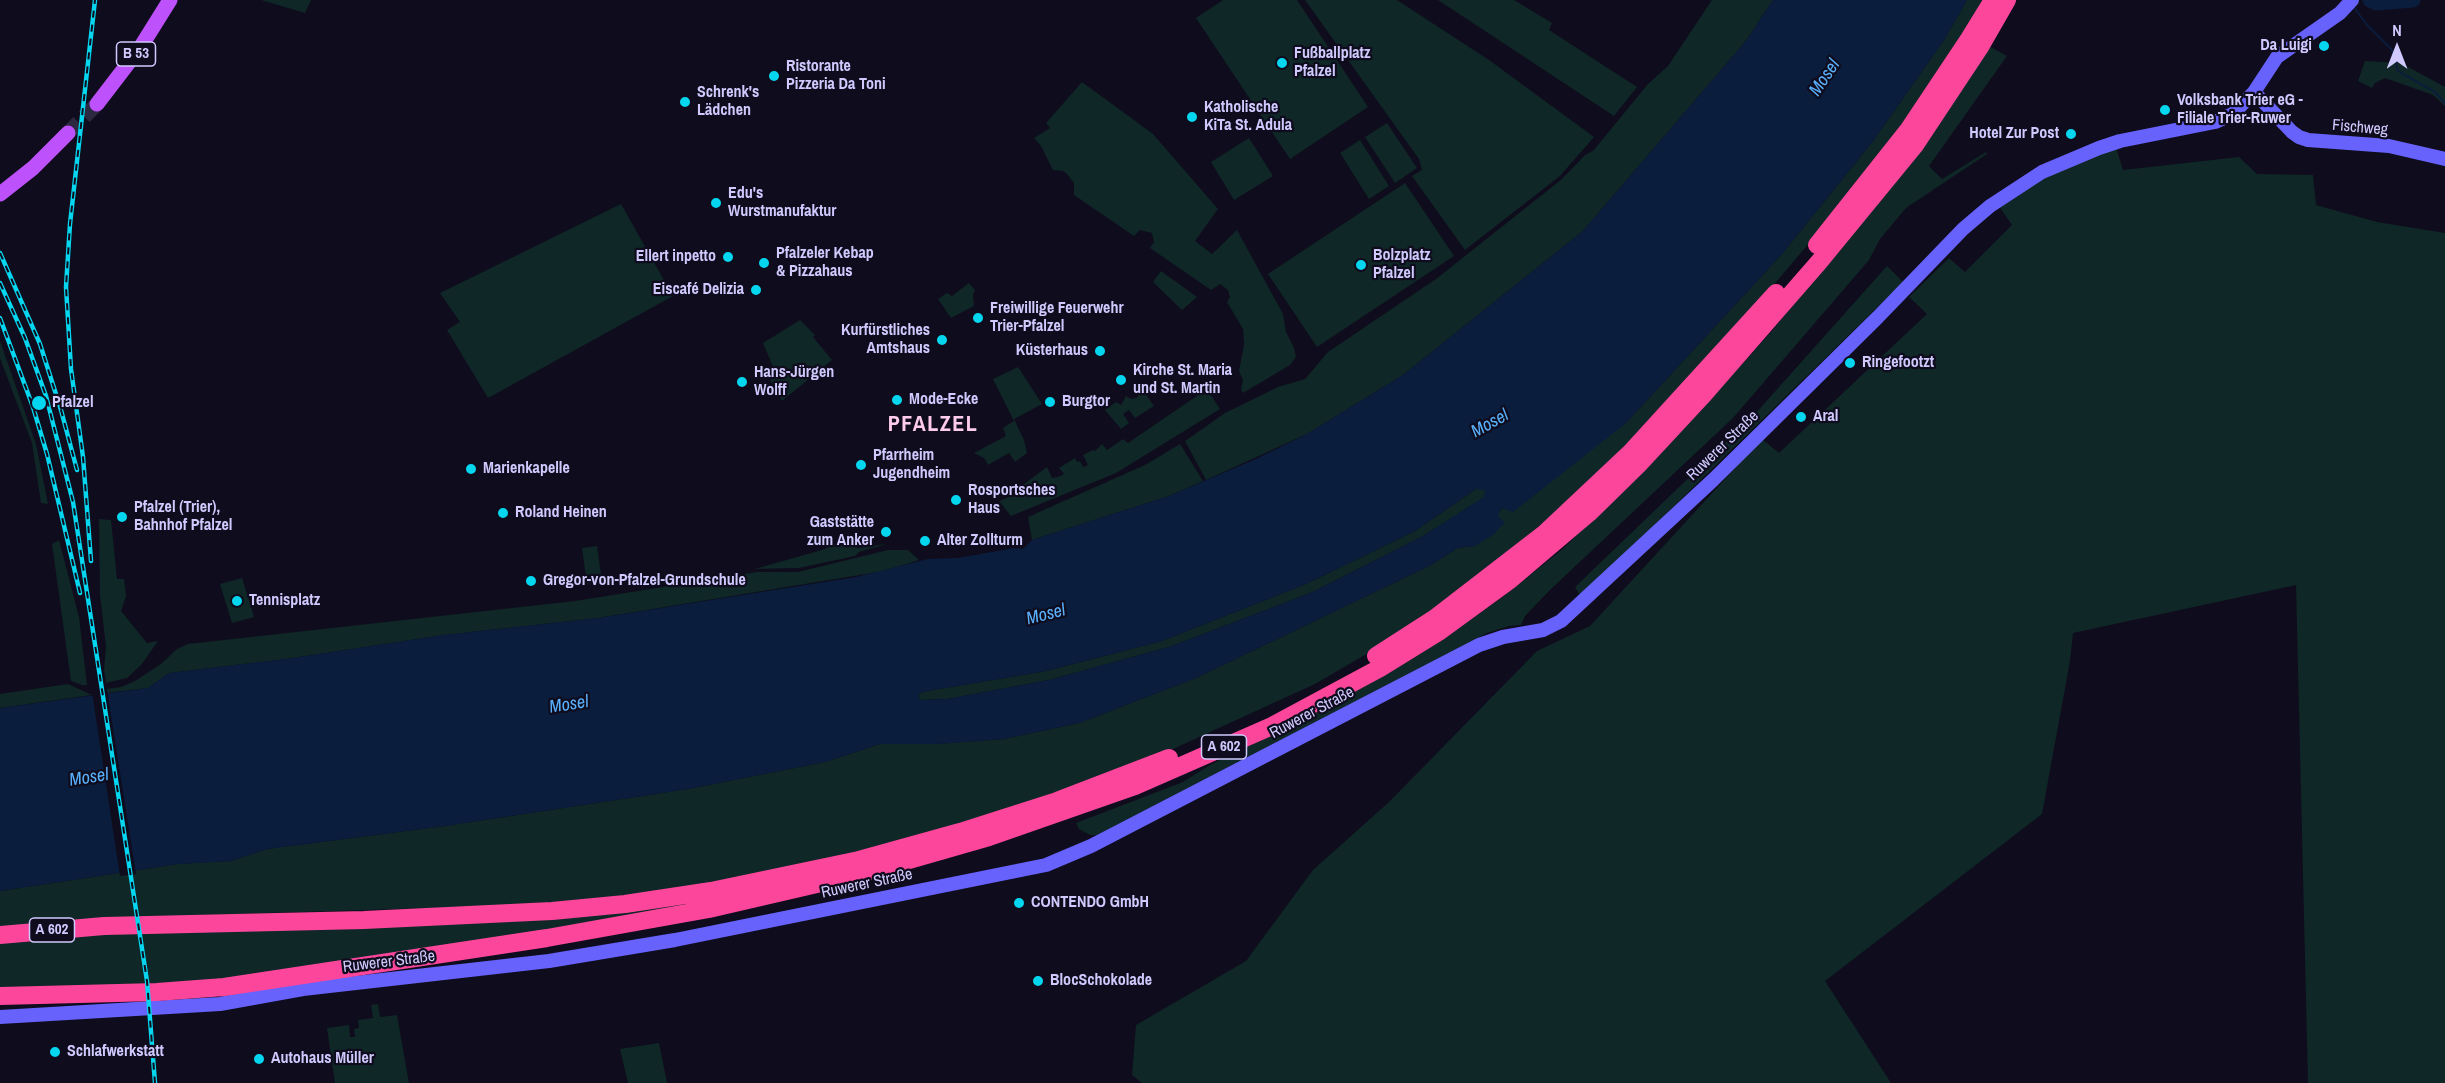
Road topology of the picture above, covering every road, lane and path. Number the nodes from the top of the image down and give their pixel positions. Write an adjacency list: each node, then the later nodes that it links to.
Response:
1 (170, 0): 6 (main road, B 53)
2 (1993, 0): 10 (highway, A 602)
3 (2007, 0): 11 (highway, A 602)
4 (2352, 0): 5 (main road, Ruwerer Straße)
5 (2254, 92): 8 (main road, Fischweg); 12 (main road, Ruwerer Straße)
6 (97, 104)
7 (68, 133): 9 (main road)
8 (2445, 159)
9 (0, 194)
10 (0, 935)
11 (0, 996)
12 (0, 1017)

